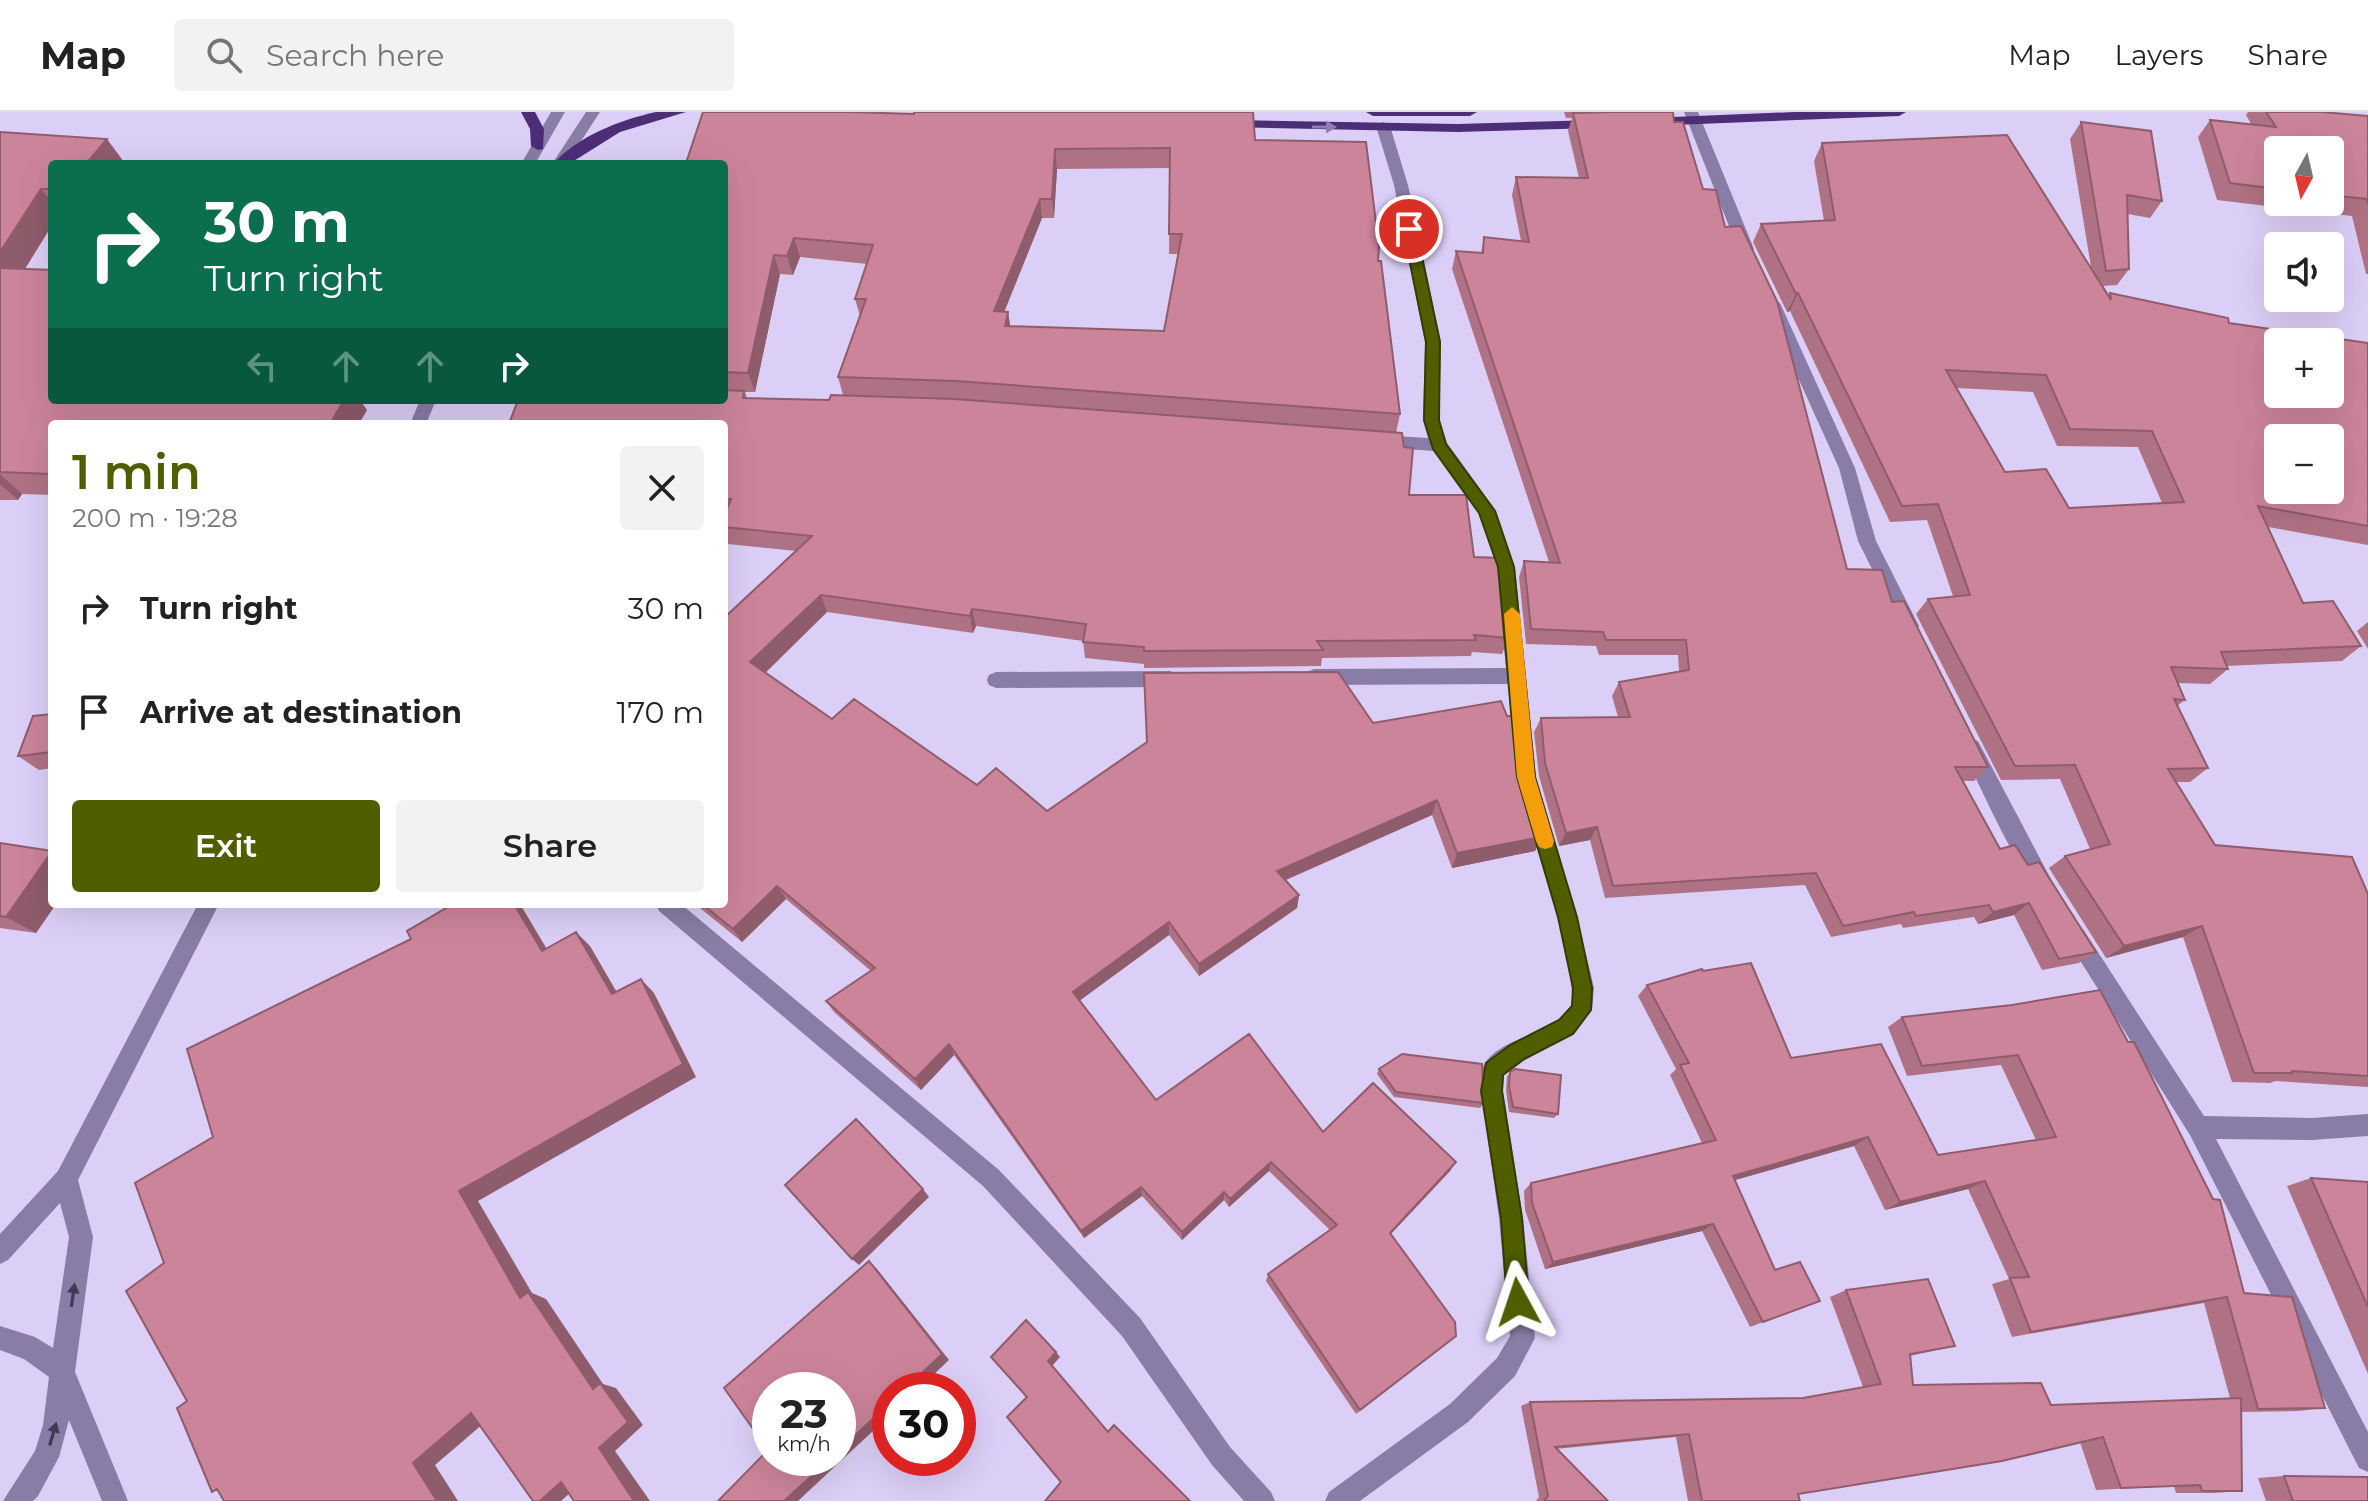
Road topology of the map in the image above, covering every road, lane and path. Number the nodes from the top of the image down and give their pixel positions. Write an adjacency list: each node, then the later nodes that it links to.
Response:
1 (528, 112): 10 (main road)
2 (558, 112): 10 (street)
3 (593, 112): 12 (street)
4 (679, 112): 13 (main road)
5 (1470, 112): 8 (main road)
6 (1899, 112): 7 (main road)
7 (1691, 116): 8 (main road); 16 (street)
8 (1378, 119): 9 (main road, one-way to 8); 15 (street)
9 (1213, 123)
10 (538, 146): 11 (street)
11 (530, 160)
12 (563, 160)
13 (565, 160)
14 (1360, 440): 15 (street)
15 (1439, 445): 17 (street)
16 (1916, 639)
17 (1518, 676): 18 (street); 34 (street)
18 (1296, 678)
19 (1186, 679): 20 (street)
20 (996, 680)
21 (1966, 737): 25 (street)
22 (207, 908): 26 (street)
23 (671, 908): 33 (street)
24 (2368, 1125): 25 (street)
25 (2198, 1127): 30 (street)
26 (66, 1179): 27 (street); 29 (street, one-way to 26)
27 (0, 1252)
28 (0, 1338): 29 (street)
29 (62, 1372): 31 (street, one-way to 29); 32 (street)
30 (2368, 1459)
31 (16, 1501)
32 (115, 1501)
33 (1262, 1501)
34 (1338, 1501)

